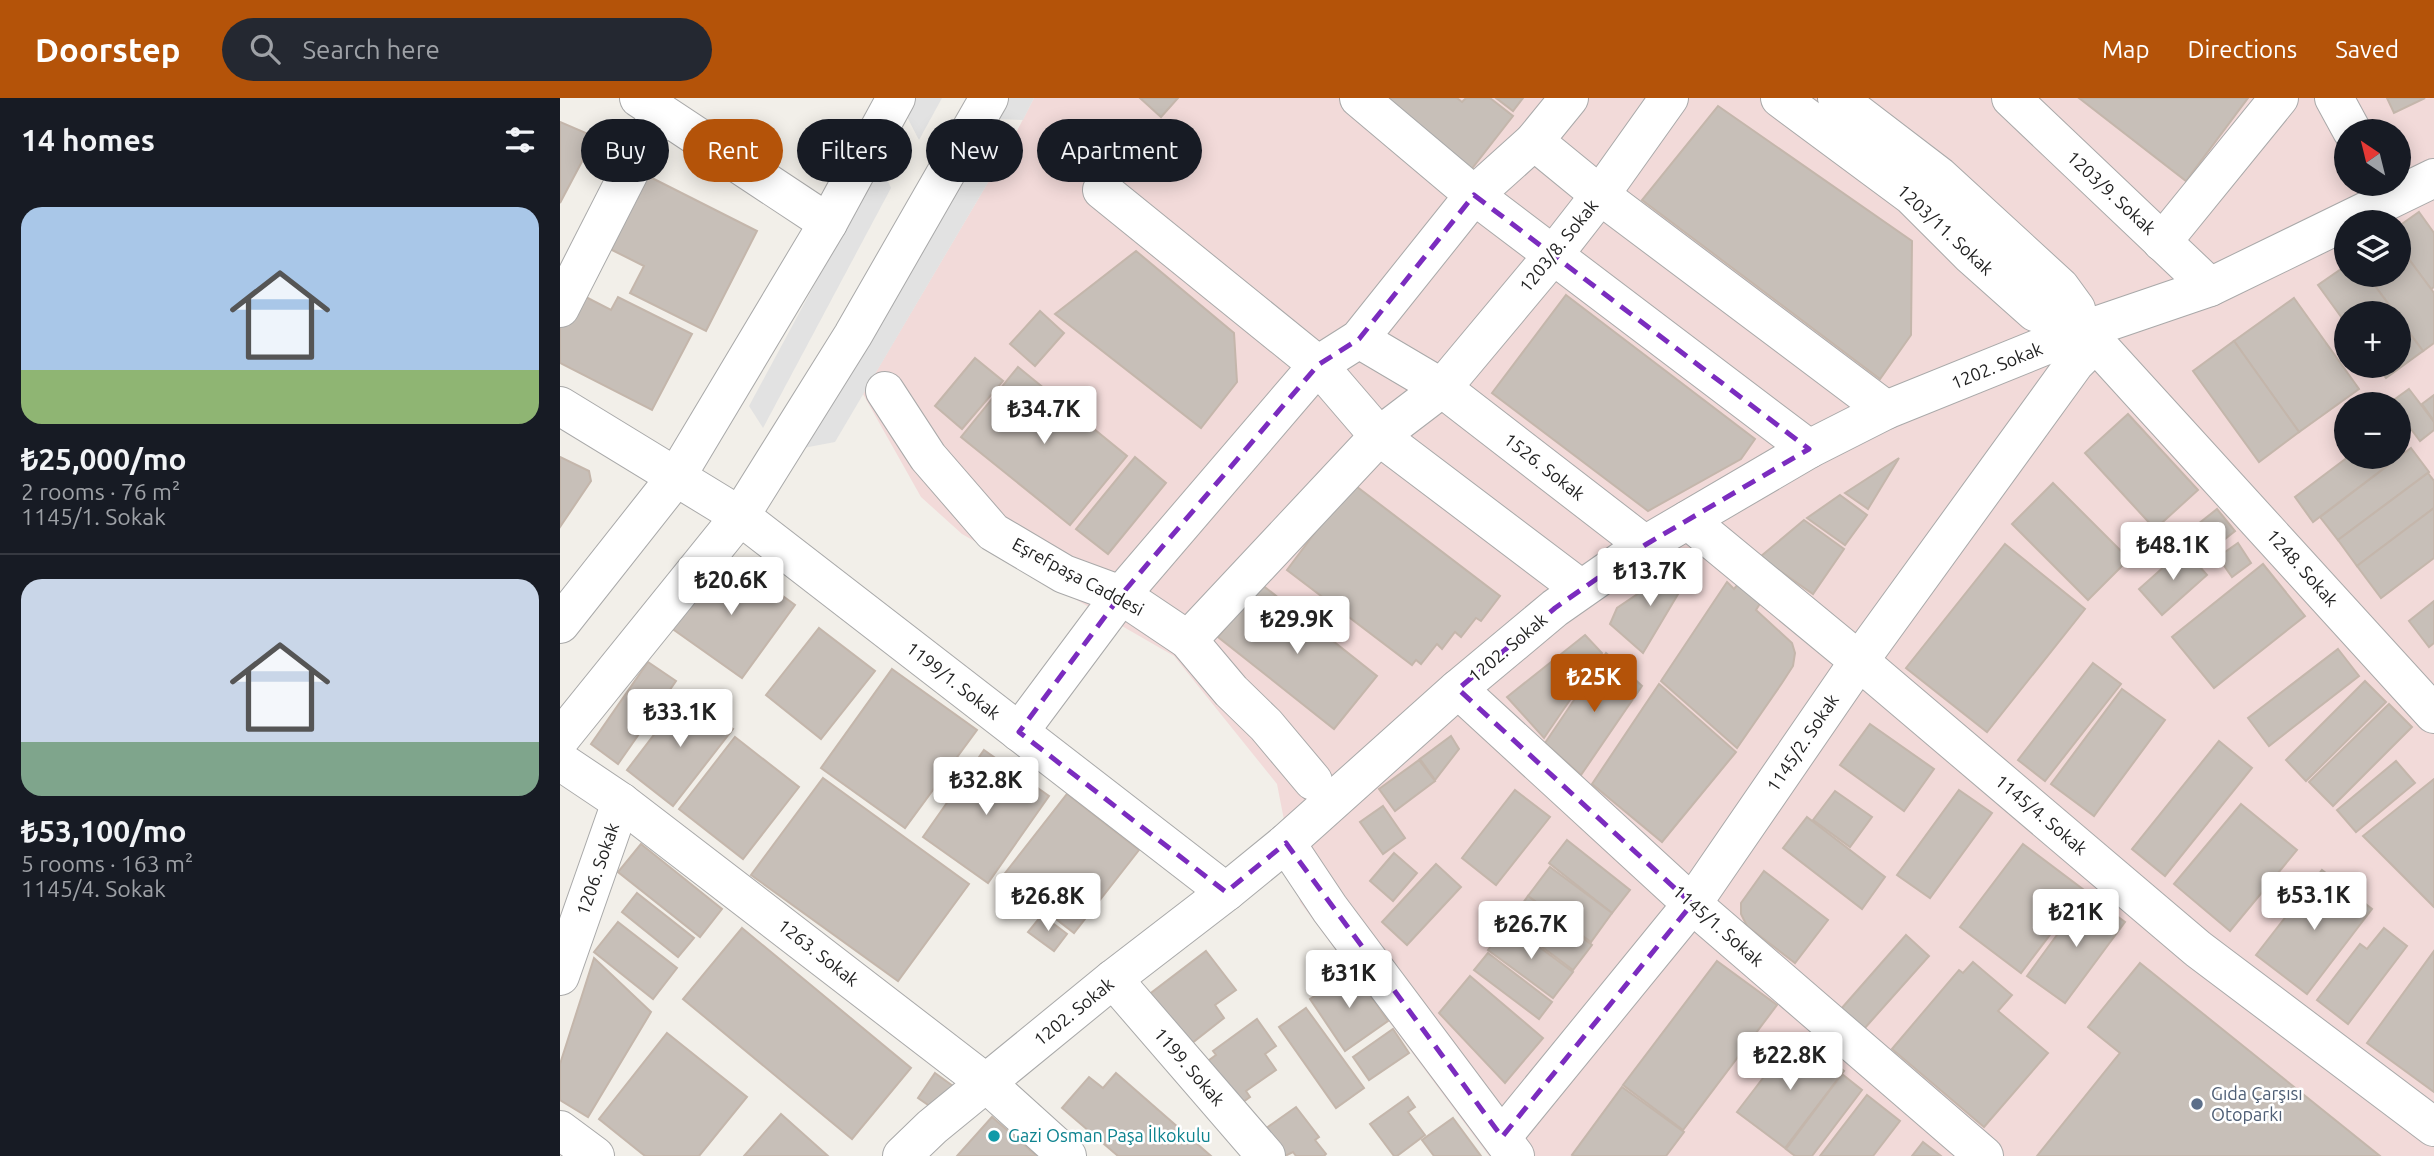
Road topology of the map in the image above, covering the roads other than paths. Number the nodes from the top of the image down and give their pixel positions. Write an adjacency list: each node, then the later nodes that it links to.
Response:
1 (896, 98): 20 (street)
2 (989, 98): 35 (street)
3 (1359, 98): 17 (street)
4 (1569, 98): 13 (street)
5 (1669, 98): 18 (street, 1203/8. Sokak)
6 (1780, 98): 25 (street, 1203/11. Sokak)
7 (1837, 98): 25 (street, 1203/11. Sokak)
8 (2011, 98): 21 (street, 1203/9. Sokak)
9 (2279, 98): 21 (street)
10 (2334, 98): 12 (street)
11 (650, 105): 20 (street); 24 (street)
12 (2345, 119)
13 (1534, 141): 17 (street); 18 (street)
14 (2432, 184): 15 (street, 1202. Sokak)
15 (2412, 187)
16 (1102, 190): 27 (street)
17 (1474, 195): 22 (street); 26 (street)
18 (1600, 195): 22 (street, 1203/8. Sokak); 31 (street)
19 (2377, 196): 23 (street, 1202. Sokak)
20 (828, 223): 34 (street)
21 (2162, 242): 23 (street, 1203/9. Sokak)
22 (1555, 254): 28 (street, 1203/8. Sokak); 33 (street)
23 (2210, 288): 25 (street, 1202. Sokak)
24 (560, 308)
25 (2087, 332): 31 (street, 1202. Sokak); 42 (street, 1145/2. Sokak); 44 (street, 1248. Sokak)
26 (1359, 340): 27 (street); 28 (street, 1526. Sokak)
27 (1318, 365): 32 (street); 39 (street)
28 (1442, 388): 32 (street, 1203/8. Sokak); 37 (street, 1526. Sokak)
29 (885, 391): 39 (street, Eşrefpaşa Caddesi)
30 (560, 406): 34 (street, 1199/1. Sokak)
31 (1886, 410): 33 (street, 1202. Sokak)
32 (1379, 436): 38 (street); 41 (street, 1203/8. Sokak)
33 (1809, 449): 36 (street, 1202. Sokak)
34 (676, 477): 35 (street, 1199/1. Sokak); 40 (street)
35 (740, 516): 45 (street, 1199/1. Sokak); 46 (street)
36 (1688, 520): 37 (street, 1202. Sokak); 42 (street, 1145/4. Sokak)
37 (1645, 545): 38 (street, 1202. Sokak)
38 (1580, 589): 43 (street, 1202. Sokak)
39 (1121, 595): 41 (street, Eşrefpaşa Caddesi); 45 (street)
40 (560, 624)
41 (1188, 640): 48 (street, Eşrefpaşa Caddesi)
42 (1859, 661): 52 (street, 1145/2. Sokak); 56 (street, 1145/4. Sokak)
43 (1458, 690): 50 (street, 1202. Sokak); 52 (street, 1145/1. Sokak)
44 (2434, 714)
45 (1019, 732): 51 (street, 1199/1. Sokak)
46 (560, 739)
47 (560, 761): 49 (street, 1263. Sokak)
48 (1312, 782)
49 (621, 802): 53 (street, 1206. Sokak); 55 (street, 1263. Sokak)
50 (1286, 843): 51 (street, 1202. Sokak); 58 (street)
51 (1226, 892): 54 (street, 1202. Sokak)
52 (1692, 904): 58 (street, 1145/2. Sokak); 63 (street, 1145/1. Sokak)
53 (560, 976)
54 (1113, 979): 55 (street, 1202. Sokak); 62 (street, 1199. Sokak)
55 (986, 1083): 60 (street, 1202. Sokak); 61 (street, 1263. Sokak)
56 (2434, 1127)
57 (560, 1130): 59 (street)
58 (1508, 1147)
59 (595, 1156)
60 (902, 1156)
61 (1067, 1156)
62 (1266, 1156)
63 (1984, 1156)

